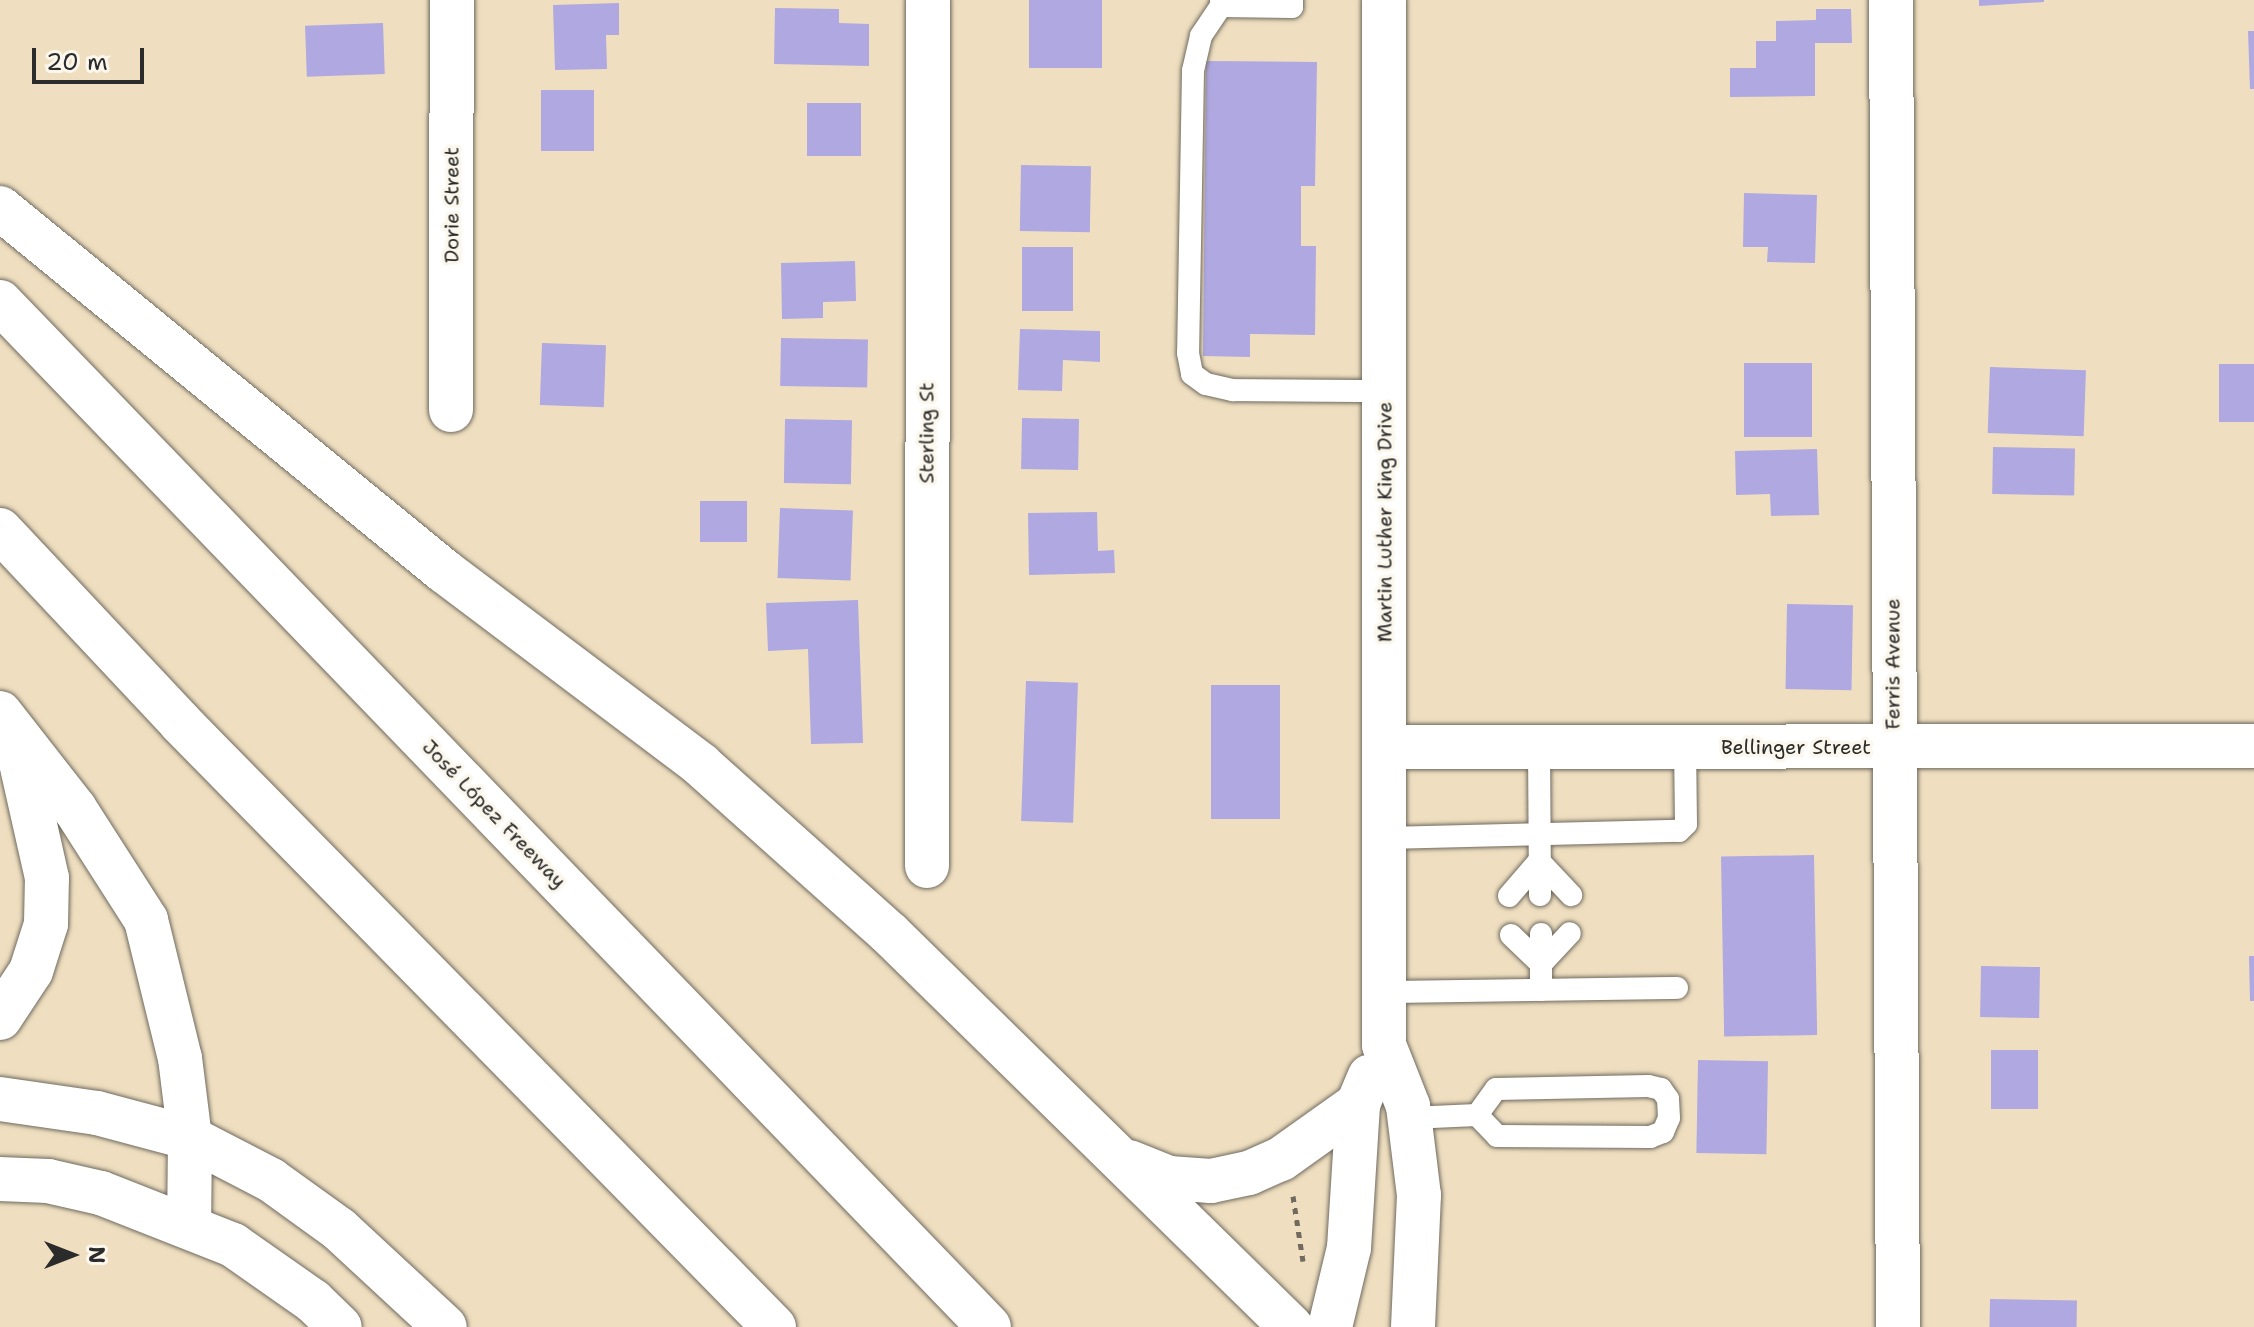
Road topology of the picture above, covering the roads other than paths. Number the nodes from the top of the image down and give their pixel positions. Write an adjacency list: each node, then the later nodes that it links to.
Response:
1 (452, 0): 10 (main road, Dorie Street)
2 (928, 0): 21 (main road, Sterling St)
3 (1292, 0): 6 (lane)
4 (1384, 0): 9 (main road, Martin Luther King Drive)
5 (1891, 0): 16 (main road, Ferris Avenue)
6 (1221, 3): 9 (lane)
7 (0, 208): 39 (main road)
8 (0, 302): 45 (main road, José López Freeway)
9 (1385, 391): 14 (main road, Martin Luther King Drive)
10 (451, 410)
11 (0, 530): 44 (main road)
12 (6, 720): 32 (main road); 38 (main road)
13 (2254, 746): 16 (main road, Bellinger Street)
14 (1386, 747): 17 (main road, Bellinger Street); 19 (main road, Martin Luther King Drive)
15 (1685, 747): 16 (main road, Bellinger Street); 17 (main road, Bellinger Street); 18 (lane)
16 (1894, 747): 49 (main road, Ferris Avenue)
17 (1539, 748): 18 (lane)
18 (1538, 836): 19 (lane); 20 (lane)
19 (1386, 838): 31 (main road, Martin Luther King Drive)
20 (1539, 861): 22 (lane); 23 (lane); 24 (lane)
21 (927, 866)
22 (1540, 895)
23 (1571, 895)
24 (1509, 896)
25 (1570, 933): 28 (lane)
26 (1541, 934): 28 (lane)
27 (1511, 935): 28 (lane)
28 (1541, 964): 30 (lane)
29 (1677, 988): 30 (lane)
30 (1541, 990): 31 (lane)
31 (1385, 992): 33 (main road, Martin Luther King Drive)
32 (0, 1018)
33 (1384, 1045): 35 (main road, Martin Luther King Drive); 37 (main road, Martin Luther King Drive)
34 (0, 1099): 38 (main road)
35 (1358, 1104): 39 (main road); 47 (main road, Martin Luther King Drive)
36 (1477, 1115): 36 (lane); 37 (lane)
37 (1410, 1118): 48 (main road, Martin Luther King Drive)
38 (190, 1138): 41 (main road); 43 (main road)
39 (1123, 1160): 46 (main road)
40 (0, 1179): 41 (main road)
41 (189, 1227): 42 (main road)
42 (340, 1327)
43 (445, 1327)
44 (774, 1327)
45 (989, 1327)
46 (1291, 1327)
47 (1330, 1327)
48 (1413, 1327)
49 (1898, 1327)

